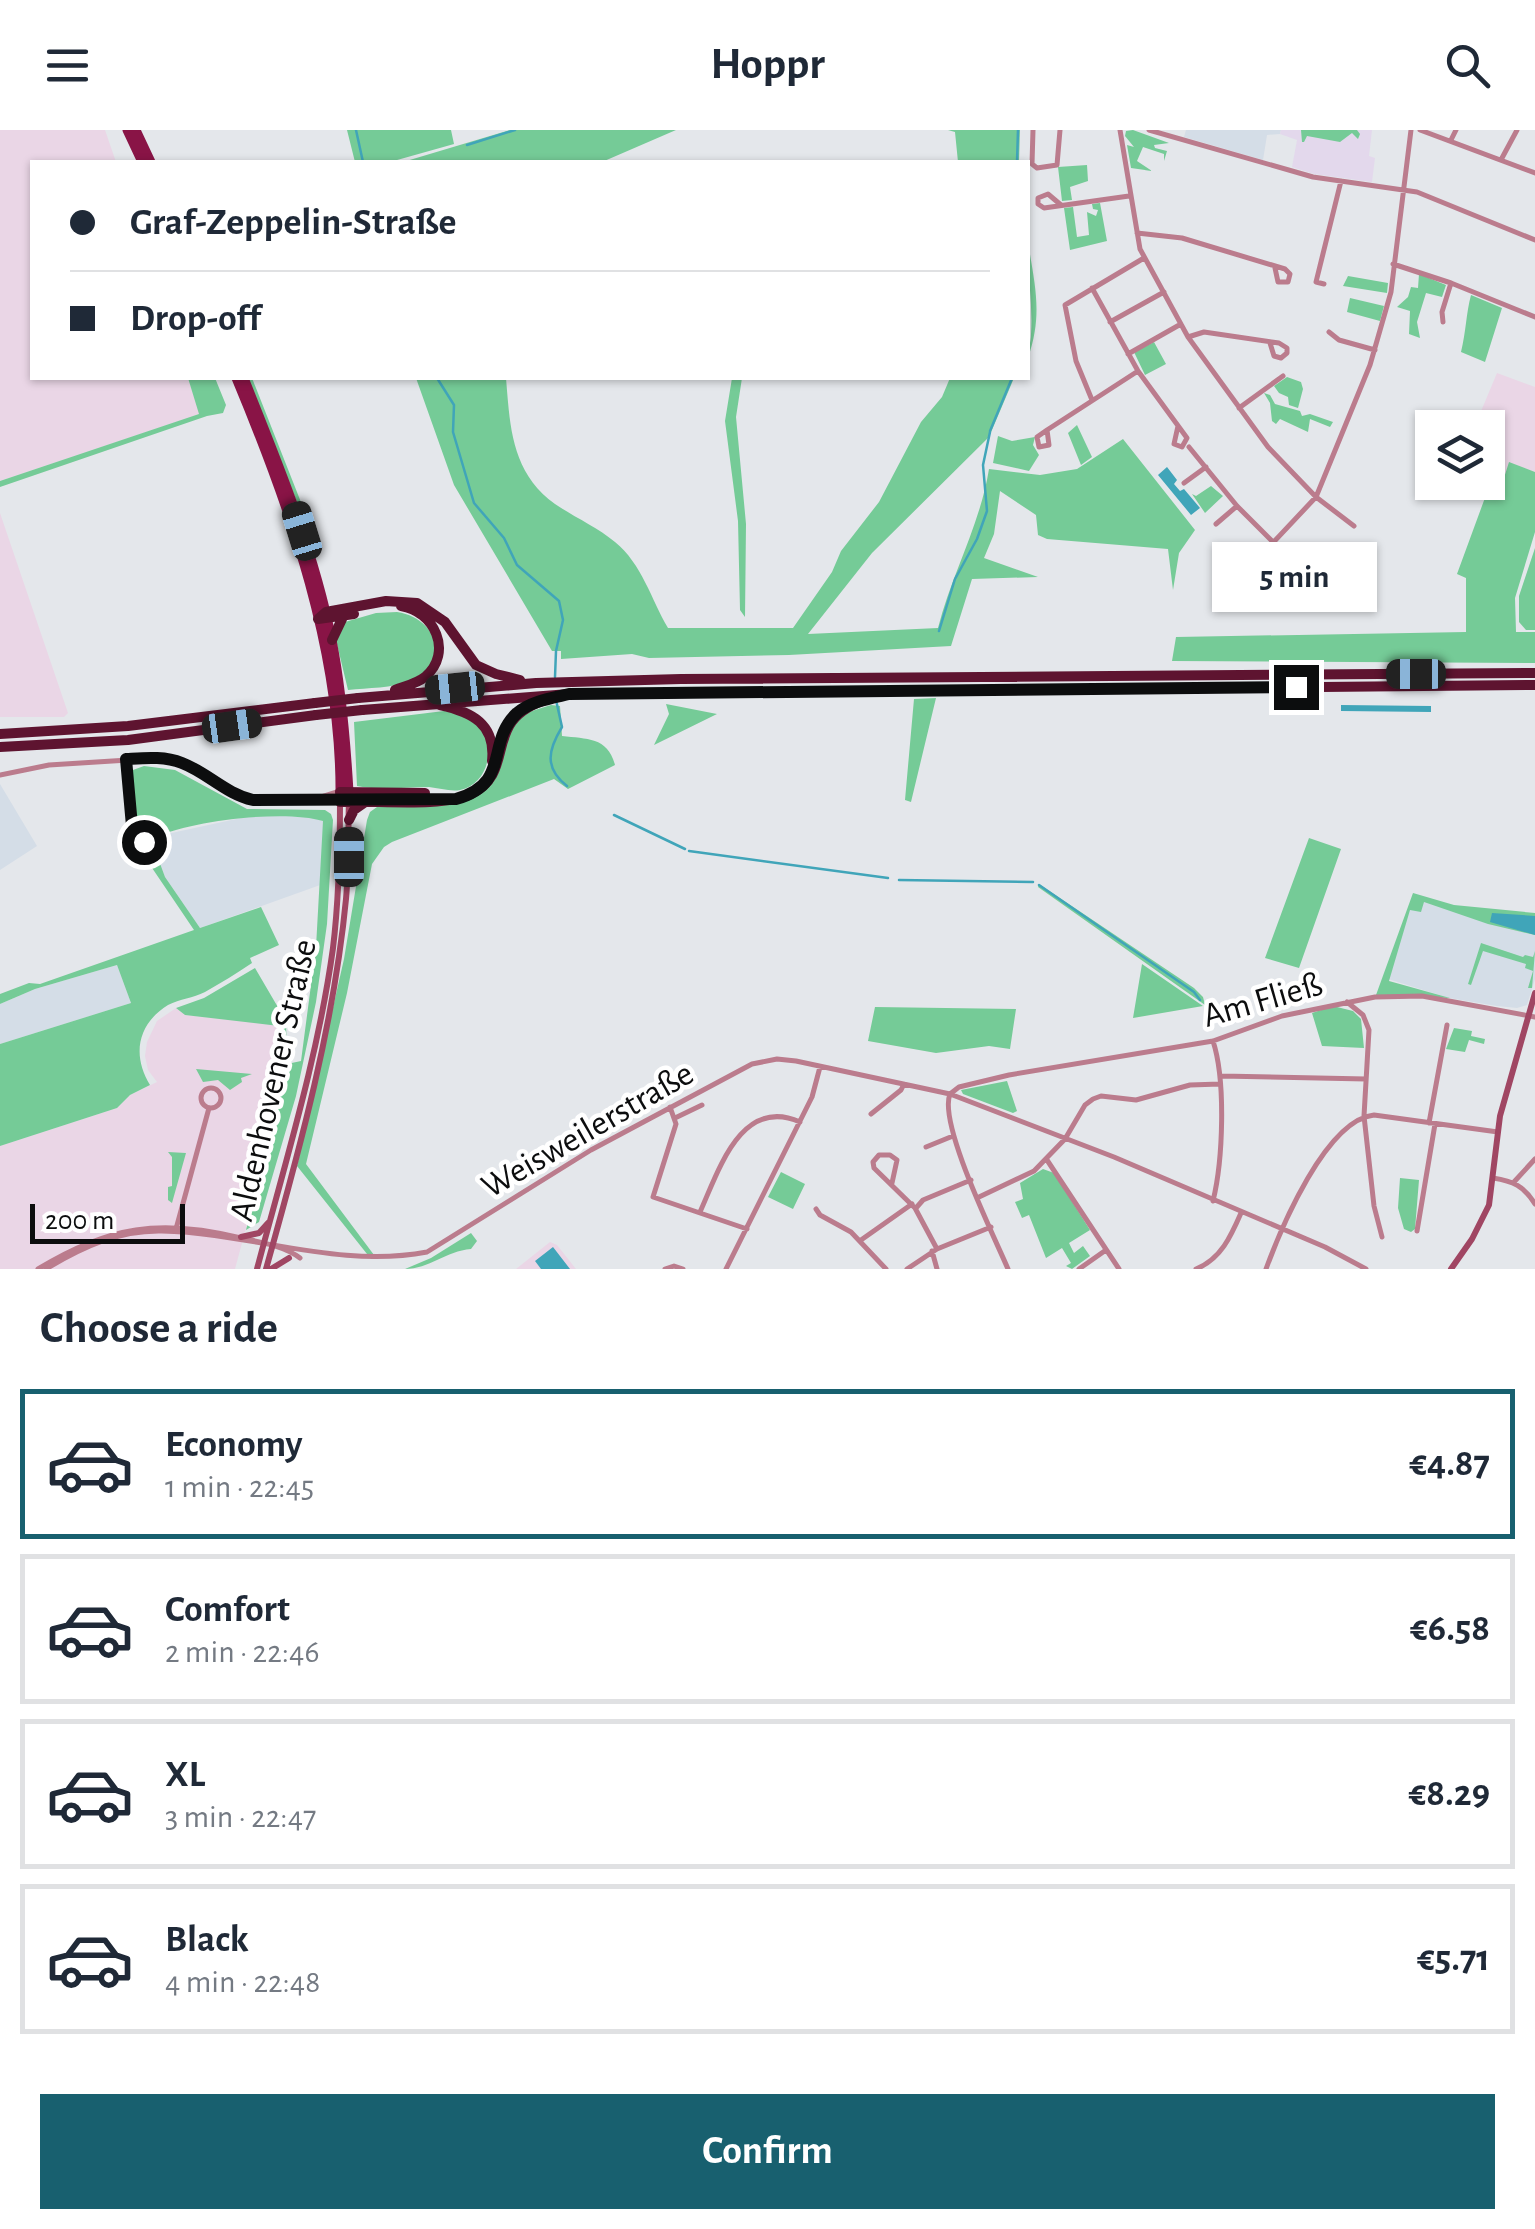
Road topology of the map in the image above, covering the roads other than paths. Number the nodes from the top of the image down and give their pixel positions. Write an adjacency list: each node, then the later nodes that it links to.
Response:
1 (127, 130): 13 (main road)
2 (136, 130): 14 (main road)
3 (1033, 130): 4 (street)
4 (1060, 130)
5 (1120, 130): 18 (street)
6 (1149, 130): 16 (street)
7 (1411, 130): 17 (street)
8 (1420, 130): 11 (street)
9 (1456, 130): 11 (street)
10 (1517, 130): 12 (street)
11 (1451, 140): 12 (street)
12 (1502, 158): 15 (street)
13 (141, 160)
14 (150, 160)
15 (1535, 173)
16 (1342, 181): 17 (street); 26 (street)
17 (1403, 188): 21 (street); 23 (street)
18 (1130, 196): 19 (street); 20 (street)
19 (1061, 206)
20 (1137, 233): 22 (street); 24 (street)
21 (1535, 240)
22 (1144, 258): 27 (street); 28 (street)
23 (1393, 264): 25 (street); 36 (street)
24 (1275, 268)
25 (1451, 283): 29 (street); 31 (street)
26 (1324, 284)
27 (1092, 288): 30 (street); 42 (street)
28 (1164, 292): 30 (street); 32 (street)
29 (1535, 317)
30 (1110, 322): 37 (street)
31 (1443, 322)
32 (1180, 324): 34 (street); 37 (street)
33 (1329, 332): 36 (street)
34 (1188, 337): 35 (street); 43 (street)
35 (1270, 342)
36 (1375, 350): 49 (street)
37 (1128, 354): 38 (street)
38 (1138, 371): 42 (street); 44 (street)
39 (1283, 376): 43 (street)
40 (237, 380): 57 (main road, Aldenhovener Straße)
41 (245, 380): 57 (main road, Aldenhovener Straße)
42 (1092, 400): 45 (street)
43 (1239, 408): 49 (street)
44 (1178, 426)
45 (1047, 430)
46 (1190, 448): 47 (street)
47 (1206, 468): 48 (street); 50 (street)
48 (1184, 484)
49 (1316, 497): 52 (street); 53 (street)
50 (1237, 506): 51 (street); 53 (street)
51 (1216, 524)
52 (1354, 526)
53 (1273, 543): 54 (street); 55 (street)
54 (1294, 562)
55 (1233, 585)
56 (343, 616): 57 (highway); 58 (highway); 63 (highway)
57 (323, 617): 58 (main road, Aldenhovener Straße); 62 (highway); 71 (main road, Aldenhovener Straße)
58 (332, 640): 73 (main road, Aldenhovener Straße)
59 (1535, 673): 60 (highway)
60 (940, 684): 61 (highway); 62 (highway)
61 (1535, 685)
62 (543, 690): 63 (highway); 64 (highway); 75 (highway)
63 (376, 696): 65 (highway)
64 (429, 703): 65 (highway); 73 (highway)
65 (360, 704): 66 (highway, bridge)
66 (316, 709): 67 (highway); 68 (highway)
67 (0, 734)
68 (0, 747)
69 (126, 759): 70 (street); 74 (street); 77 (street)
70 (0, 774)
71 (340, 774): 72 (street); 73 (main road, Aldenhovener Straße)
72 (324, 794): 73 (street); 74 (street)
73 (344, 797): 74 (street); 75 (highway); 76 (main road, Aldenhovener Straße); 113 (main road, Aldenhovener Straße)
74 (314, 799)
75 (367, 802): 76 (highway)
76 (349, 820): 123 (main road, Aldenhovener Straße)
77 (132, 826)
78 (1535, 993): 80 (main road)
79 (1347, 1002): 80 (street, Am Fließ); 82 (street, Am Fließ); 84 (street)
80 (1532, 1016): 96 (main road)
81 (1448, 1024): 95 (street)
82 (1212, 1041): 85 (street); 87 (street, Am Fließ)
83 (820, 1067): 86 (street, Weisweilerstraße); 89 (street, Weisweilerstraße); 94 (street)
84 (1366, 1079): 85 (street); 92 (street)
85 (1221, 1080): 98 (street); 107 (street)
86 (904, 1084): 87 (street, Weisweilerstraße); 91 (street)
87 (950, 1094): 97 (street); 98 (street, Weisweilerstraße)
88 (702, 1104): 93 (street)
89 (670, 1107): 93 (street); 129 (street, Weisweilerstraße)
90 (209, 1108): 116 (street)
91 (871, 1114)
92 (1364, 1116): 95 (street); 115 (street); 119 (street)
93 (676, 1118): 111 (street)
94 (800, 1122): 111 (street); 117 (street)
95 (1432, 1124): 96 (street); 118 (street)
96 (1498, 1132): 102 (main road)
97 (953, 1136): 99 (street); 103 (street)
98 (1065, 1139): 100 (street); 107 (street, Weisweilerstraße)
99 (926, 1146)
100 (1047, 1160): 106 (street); 125 (street)
101 (1535, 1160): 104 (street)
102 (1493, 1178): 104 (street); 146 (main road)
103 (971, 1180): 106 (street); 109 (street)
104 (1514, 1182): 108 (street)
105 (892, 1183): 105 (street); 109 (street)
106 (978, 1197): 114 (street)
107 (1212, 1201): 112 (street, Weisweilerstraße)
108 (1535, 1204)
109 (913, 1206): 121 (street); 124 (street)
110 (816, 1208): 121 (street)
111 (700, 1212): 117 (street)
112 (1241, 1212): 115 (street, Weisweilerstraße); 143 (street)
113 (269, 1222): 120 (main road); 122 (main road, Aldenhovener Straße)
114 (991, 1228): 124 (street); 140 (street)
115 (1282, 1228): 144 (street); 145 (street, Weisweilerstraße)
116 (176, 1229): 120 (street); 122 (street); 130 (street); 131 (street)
117 (747, 1229): 136 (street)
118 (1417, 1231)
119 (1382, 1236)
120 (241, 1238): 122 (street)
121 (861, 1240): 137 (street)
122 (263, 1247): 123 (street); 132 (main road, Aldenhovener Straße)
123 (272, 1250): 126 (street); 127 (street); 133 (main road, Aldenhovener Straße)
124 (934, 1250): 138 (street); 139 (street)
125 (1106, 1250): 141 (street); 142 (street)
126 (289, 1258): 127 (street); 133 (main road)
127 (301, 1258): 128 (street)
128 (310, 1260)
129 (393, 1265)
130 (38, 1269)
131 (46, 1269)
132 (257, 1269)
133 (268, 1269)
134 (666, 1269): 135 (street)
135 (684, 1269)
136 (726, 1269)
137 (886, 1269)
138 (908, 1269)
139 (937, 1269)
140 (1008, 1269)
141 (1078, 1269)
142 (1118, 1269)
143 (1196, 1269)
144 (1266, 1269)
145 (1366, 1269)
146 (1451, 1269)

